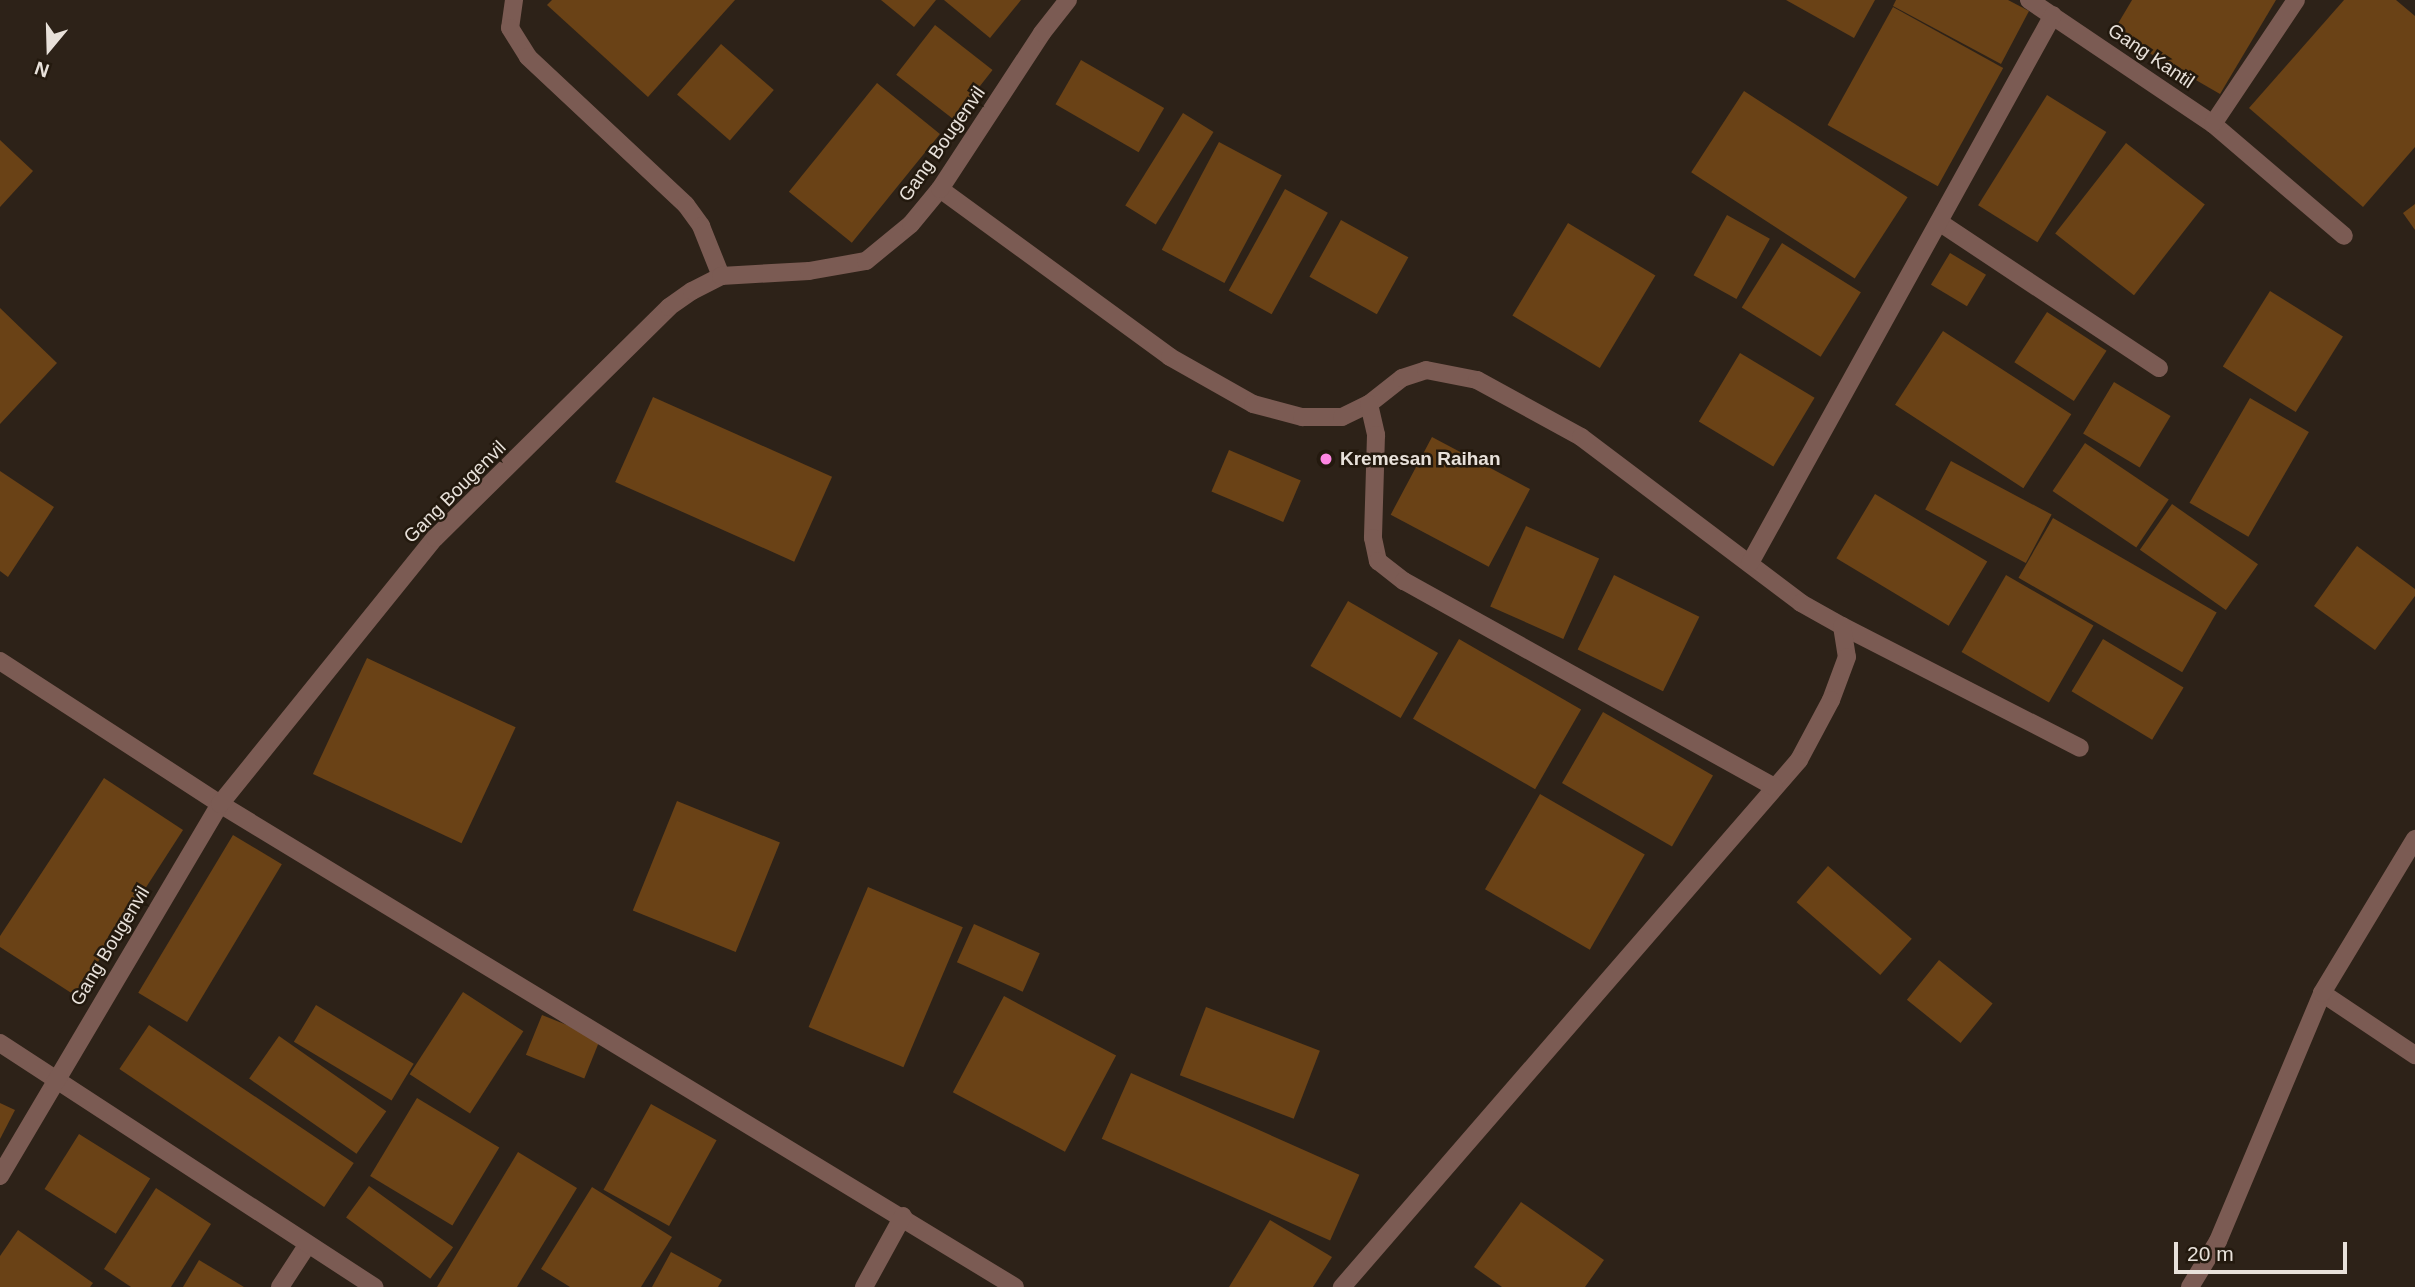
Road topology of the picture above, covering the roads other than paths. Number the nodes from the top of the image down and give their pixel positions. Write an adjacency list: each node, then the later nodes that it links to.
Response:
1 (514, 0): 10 (street)
2 (1068, 0): 7 (street, Gang Bougenvil)
3 (2029, 0): 5 (street, Gang Kantil)
4 (2295, 0): 6 (street)
5 (2053, 15): 6 (street, Gang Kantil); 8 (street)
6 (2213, 124): 9 (street, Gang Kantil)
7 (940, 189): 10 (street, Gang Bougenvil); 12 (street)
8 (1938, 222): 11 (street); 13 (street)
9 (2344, 236)
10 (721, 276): 18 (street, Gang Bougenvil)
11 (2159, 368)
12 (1368, 404): 13 (street); 17 (street)
13 (1750, 563): 14 (street)
14 (1842, 626): 16 (street); 17 (street)
15 (0, 661): 18 (street)
16 (2080, 748)
17 (1774, 787): 31 (street)
18 (220, 804): 23 (street, Gang Bougenvil); 25 (street)
19 (2415, 839): 20 (street)
20 (2322, 993): 22 (street); 32 (street)
21 (0, 1043): 23 (street)
22 (2415, 1055)
23 (54, 1081): 24 (street, Gang Bougenvil); 26 (street)
24 (0, 1176)
25 (903, 1216): 29 (street); 30 (street)
26 (308, 1244): 27 (street); 28 (street)
27 (280, 1287)
28 (374, 1287)
29 (864, 1287)
30 (1015, 1287)
31 (1342, 1287)
32 (2190, 1287)

